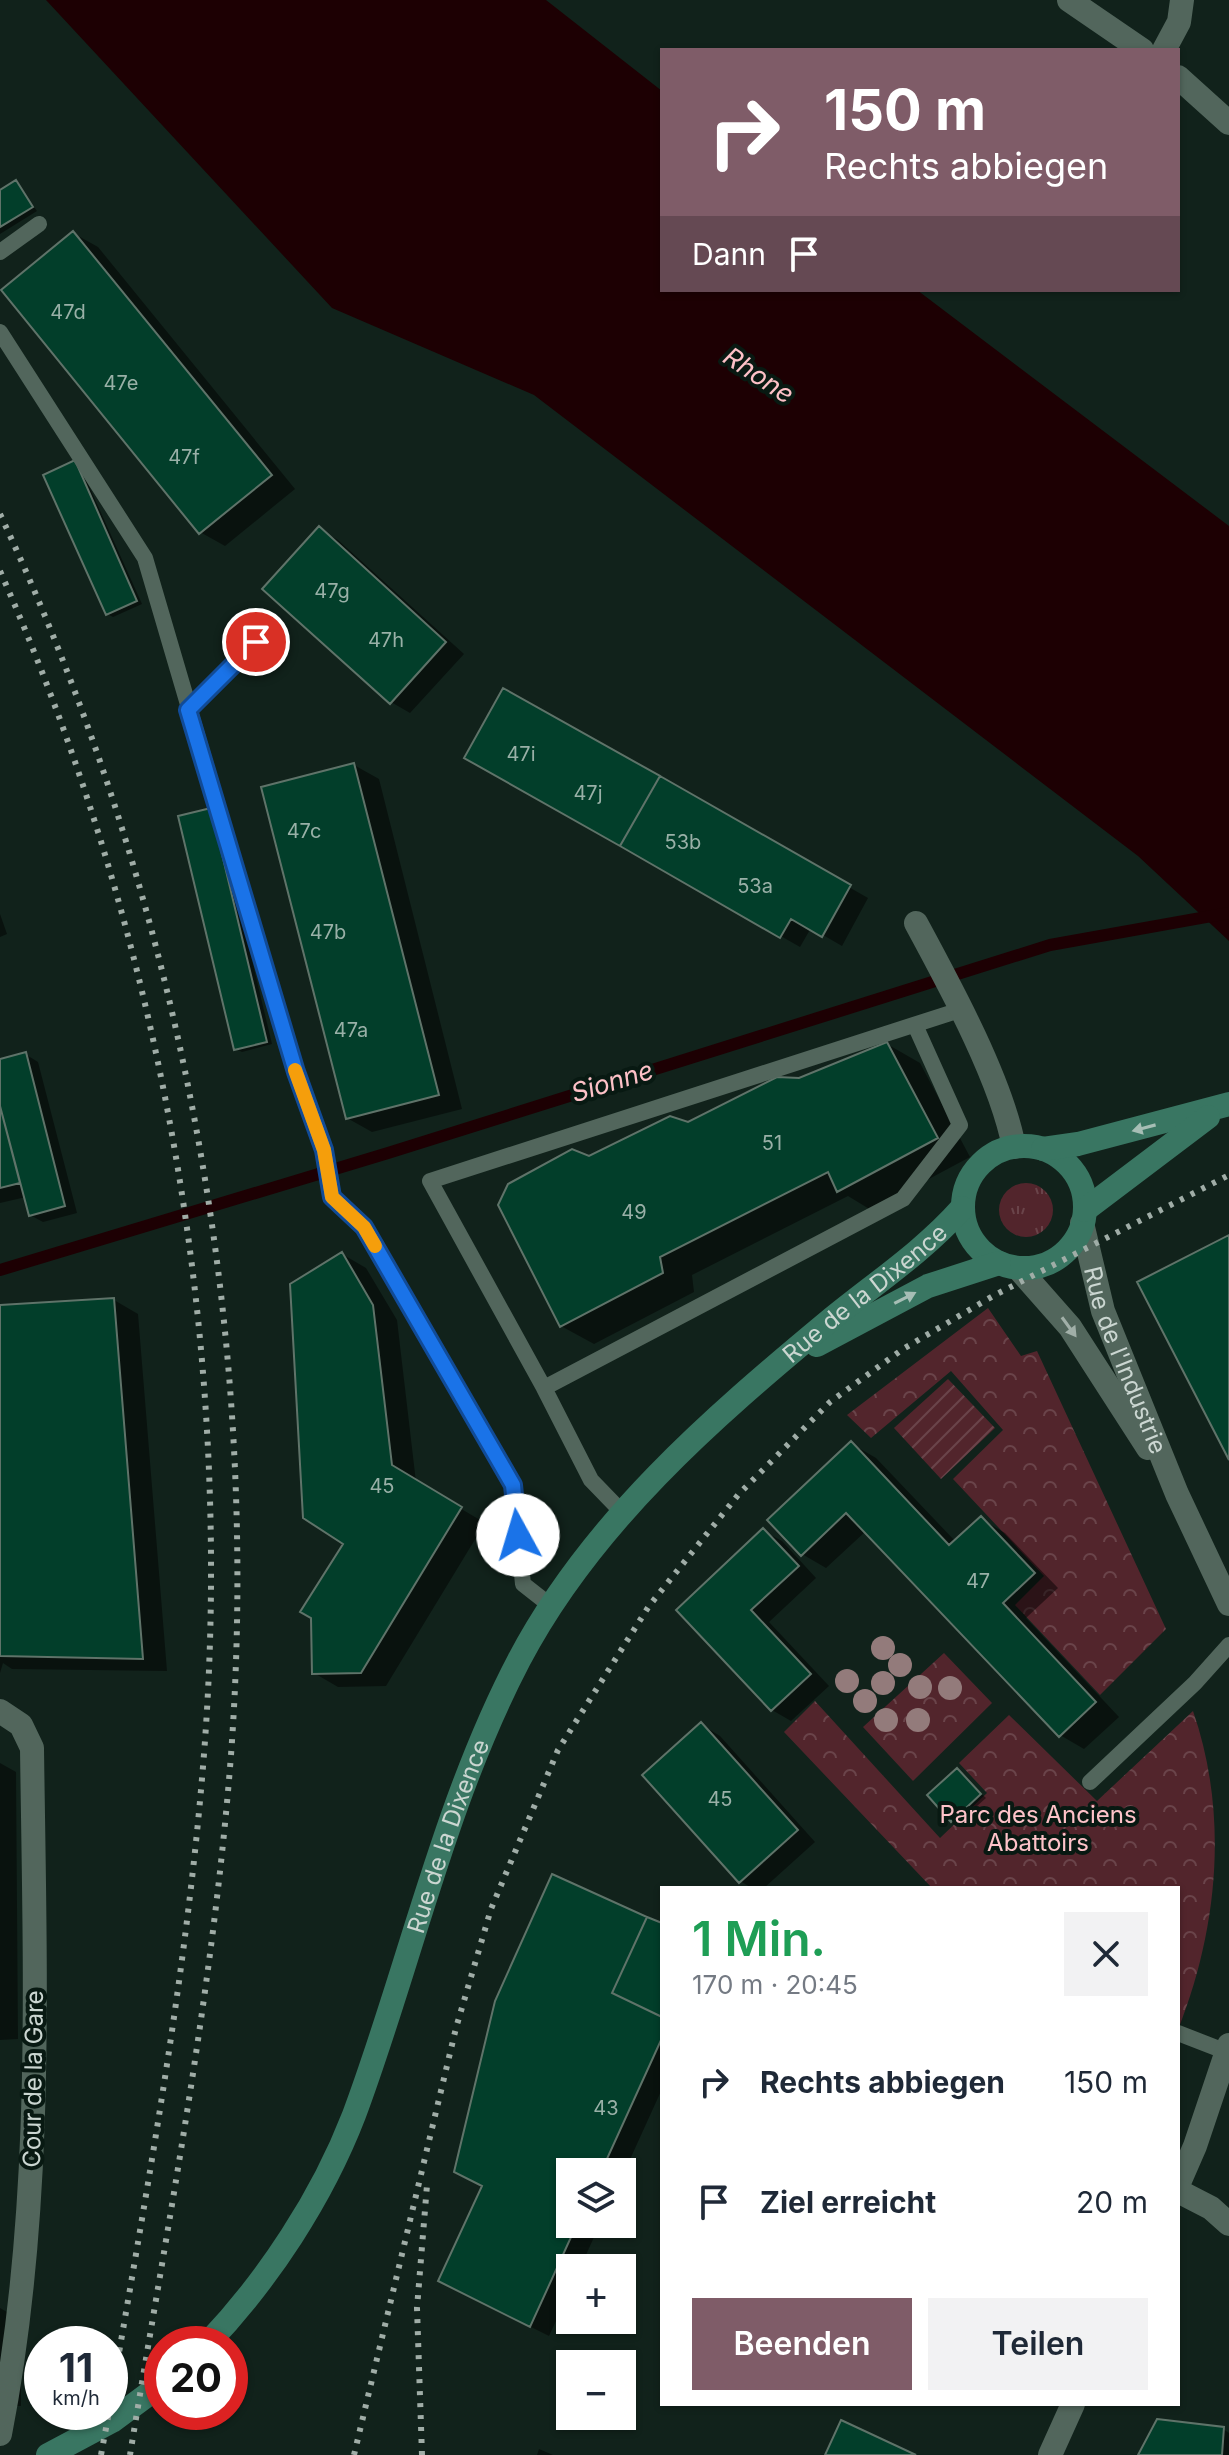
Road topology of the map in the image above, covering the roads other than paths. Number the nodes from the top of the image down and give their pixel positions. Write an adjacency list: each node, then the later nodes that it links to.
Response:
1 (1069, 0): 3 (street)
2 (1182, 0): 4 (street)
3 (1139, 48)
4 (1165, 48)
5 (1180, 79): 6 (street)
6 (1229, 123)
7 (39, 224): 8 (lane)
8 (0, 252)
9 (0, 332): 11 (lane)
10 (256, 642): 11 (lane)
11 (188, 710): 26 (lane)
12 (916, 923): 13 (street)
13 (957, 1002): 14 (lane); 16 (street)
14 (915, 1025): 22 (lane); 22 (lane)
15 (1224, 1106): 17 (main road, one-way to 17); 19 (main road)
16 (1014, 1147): 17 (main road); 18 (main road)
17 (1043, 1149): 19 (main road)
18 (962, 1208): 20 (main road); 21 (main road, Rue de la Dixence)
19 (1084, 1216): 20 (main road); 23 (street, Rue de l'Industrie)
20 (1008, 1266): 21 (main road, Rue de la Dixence, one-way to 20); 23 (street, Rue de l'Industrie, one-way to 23)
21 (763, 1376): 24 (main road, Rue de la Dixence)
22 (544, 1388): 24 (lane)
23 (1177, 1494): 25 (street, Rue de l'Industrie)
24 (621, 1511): 26 (main road, Rue de la Dixence)
25 (1229, 1604)
26 (551, 1606): 35 (main road, Rue de la Dixence)
27 (1229, 1645): 29 (lane)
28 (0, 1711): 38 (street, Cour de la Gare)
29 (1090, 1782)
30 (1180, 2034): 31 (lane)
31 (1228, 2049): 32 (street)
32 (1180, 2183)
33 (1180, 2189): 34 (street)
34 (1229, 2224)
35 (223, 2326)
36 (144, 2397): 39 (main road)
37 (1072, 2406): 40 (street)
38 (0, 2434)
39 (48, 2455)
40 (1050, 2455)

